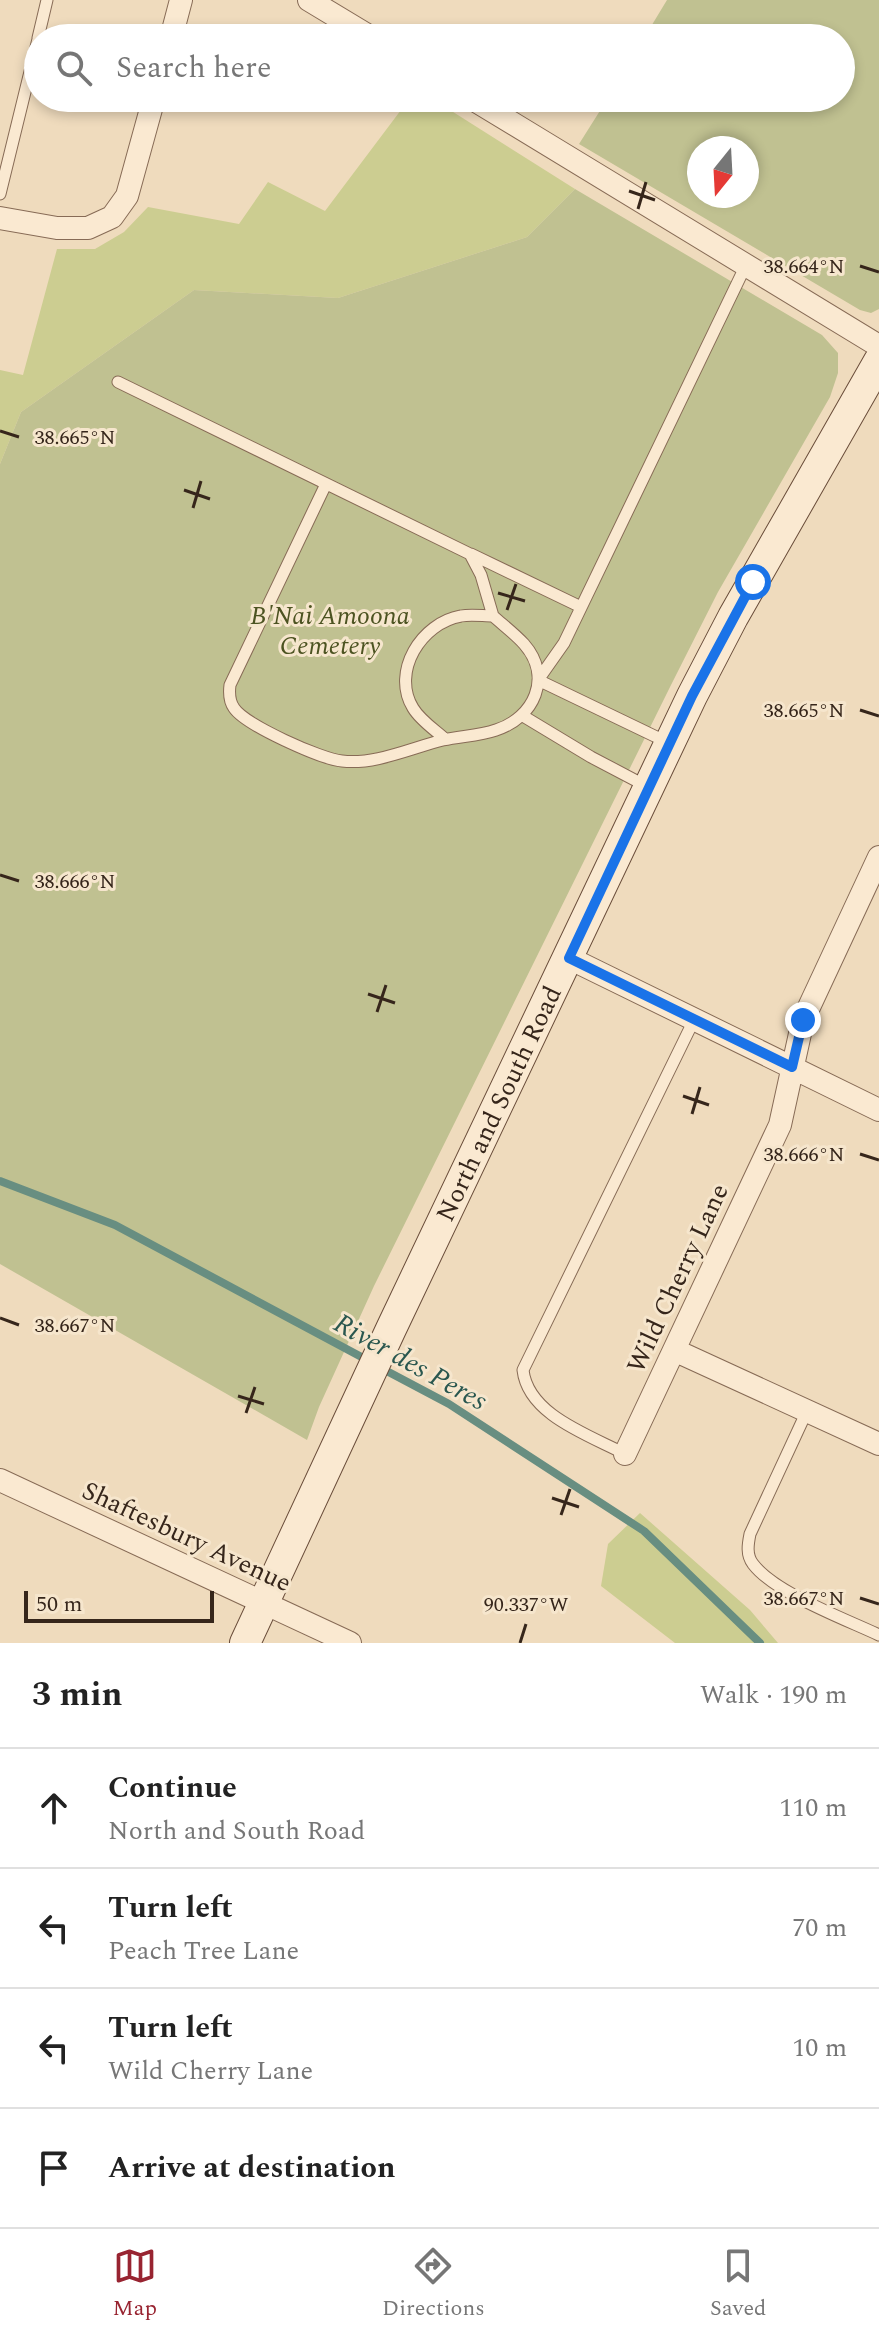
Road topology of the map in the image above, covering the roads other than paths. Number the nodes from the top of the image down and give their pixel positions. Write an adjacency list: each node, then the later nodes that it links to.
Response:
1 (47, 0): 4 (lane)
2 (181, 0): 5 (street)
3 (309, 0): 6 (street)
4 (41, 24)
5 (175, 24)
6 (349, 24)
7 (24, 95): 10 (lane)
8 (150, 112): 11 (street)
9 (494, 112): 12 (street)
10 (0, 194)
11 (0, 218)
12 (746, 265): 13 (street); 18 (lane)
13 (879, 346)
14 (879, 361): 23 (street, North and South Road)
15 (118, 382): 16 (lane)
16 (326, 484): 17 (lane); 22 (lane)
17 (470, 554): 18 (lane); 19 (lane)
18 (581, 607): 20 (lane)
19 (493, 616): 20 (lane); 22 (lane)
20 (538, 680): 21 (lane); 23 (lane)
21 (523, 716): 22 (lane); 24 (lane)
22 (445, 739)
23 (669, 744): 24 (street, North and South Road)
24 (649, 788): 26 (street, North and South Road)
25 (879, 857): 28 (street, Wild Cherry Lane)
26 (569, 958): 27 (street); 35 (street, North and South Road)
27 (694, 1020): 28 (street); 33 (lane)
28 (792, 1067): 29 (street); 30 (street, Wild Cherry Lane)
29 (879, 1110)
30 (674, 1350): 31 (street); 33 (street, Wild Cherry Lane)
31 (807, 1411): 32 (street); 36 (lane)
32 (879, 1444)
33 (625, 1454)
34 (0, 1480): 35 (street, Shaftesbury Avenue)
35 (263, 1603): 37 (street, North and South Road); 38 (street, Shaftesbury Avenue)
36 (879, 1635)
37 (245, 1643)
38 (350, 1643)

